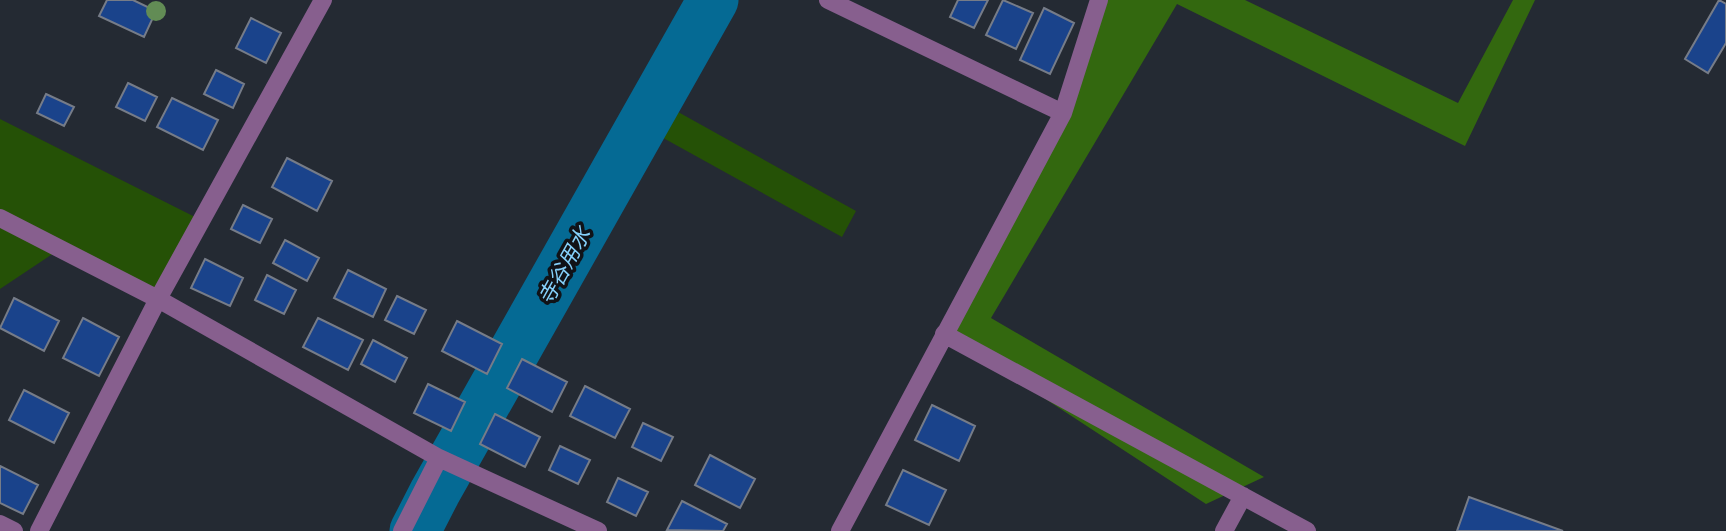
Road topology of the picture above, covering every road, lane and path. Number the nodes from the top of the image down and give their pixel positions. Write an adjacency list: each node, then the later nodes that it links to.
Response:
1 (323, 0): 6 (street)
2 (828, 0): 4 (street)
3 (1099, 0): 4 (street)
4 (1063, 113): 7 (street)
5 (0, 218): 6 (street)
6 (158, 299): 8 (street); 12 (street)
7 (944, 334): 9 (street); 15 (street)
8 (439, 458): 13 (street); 14 (street)
9 (1242, 496): 16 (street); 17 (street)
10 (0, 524): 11 (street)
11 (14, 531)
12 (39, 531)
13 (402, 531)
14 (598, 531)
15 (840, 531)
16 (1224, 531)
17 (1307, 531)

